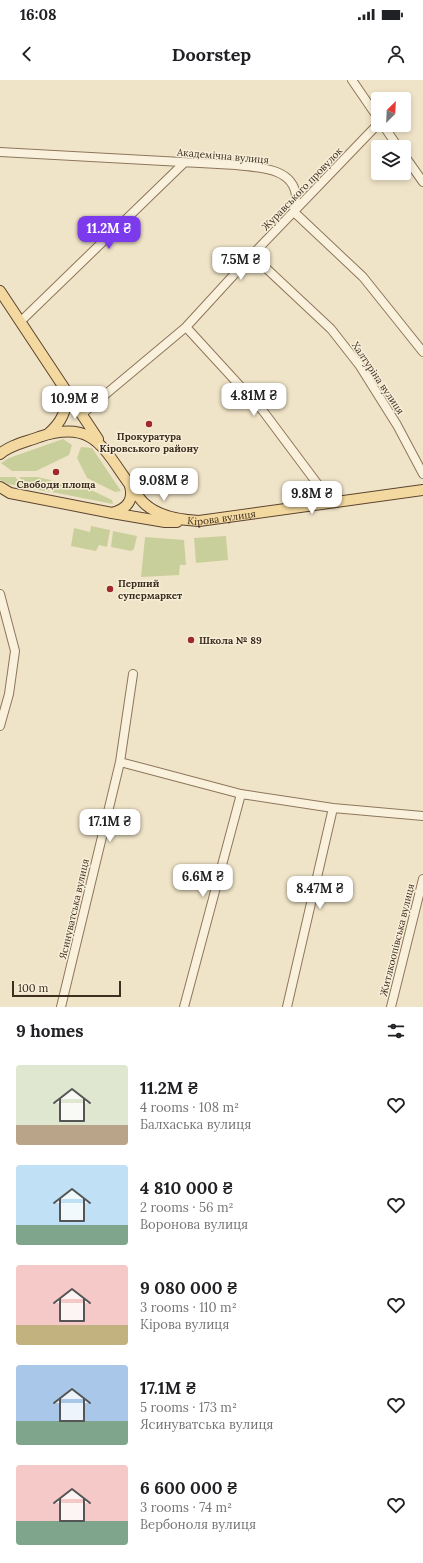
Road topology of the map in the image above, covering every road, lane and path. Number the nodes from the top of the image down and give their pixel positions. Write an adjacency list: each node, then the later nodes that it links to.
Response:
1 (352, 80): 2 (street)
2 (371, 108)
3 (371, 131): 8 (street, Журавського провулок)
4 (0, 152): 5 (street, Академічна вулиця)
5 (184, 163): 8 (street, Академічна вулиця); 11 (street)
6 (411, 165): 7 (street)
7 (423, 182)
8 (294, 212): 9 (street, Журавського провулок); 13 (street)
9 (252, 255): 12 (street, Журавського провулок); 19 (street, Халтуріна вулиця)
10 (0, 291): 11 (main road, Кірова вулиця)
11 (20, 322): 14 (main road, Кірова вулиця)
12 (186, 327): 15 (street, Журавського провулок); 25 (street)
13 (423, 352)
14 (67, 392): 15 (main road, Кірова вулиця); 16 (main road, Кірова вулиця)
15 (82, 414): 17 (main road, Кірова вулиця)
16 (47, 434): 17 (main road, Кірова вулиця); 18 (main road, Кірова вулиця)
17 (104, 448): 20 (main road, Кірова вулиця)
18 (2, 451)
19 (423, 474)
20 (129, 484): 26 (main road); 27 (main road, Кірова вулиця)
21 (0, 488): 24 (main road)
22 (423, 490): 25 (main road, Кірова вулиця)
23 (0, 491): 24 (main road)
24 (10, 493): 26 (main road)
25 (331, 502): 27 (main road, Кірова вулиця)
26 (112, 513): 27 (main road)
27 (199, 521)
28 (0, 594): 30 (street)
29 (133, 674): 31 (street, Ясинуватська вулиця)
30 (0, 726)
31 (120, 762): 32 (street); 36 (street, Ясинуватська вулиця)
32 (240, 794): 33 (street); 37 (street)
33 (333, 808): 34 (street); 38 (street)
34 (423, 816)
35 (423, 879): 39 (street, Житлкоопівська вулиця)
36 (61, 1007)
37 (184, 1007)
38 (287, 1007)
39 (391, 1007)

